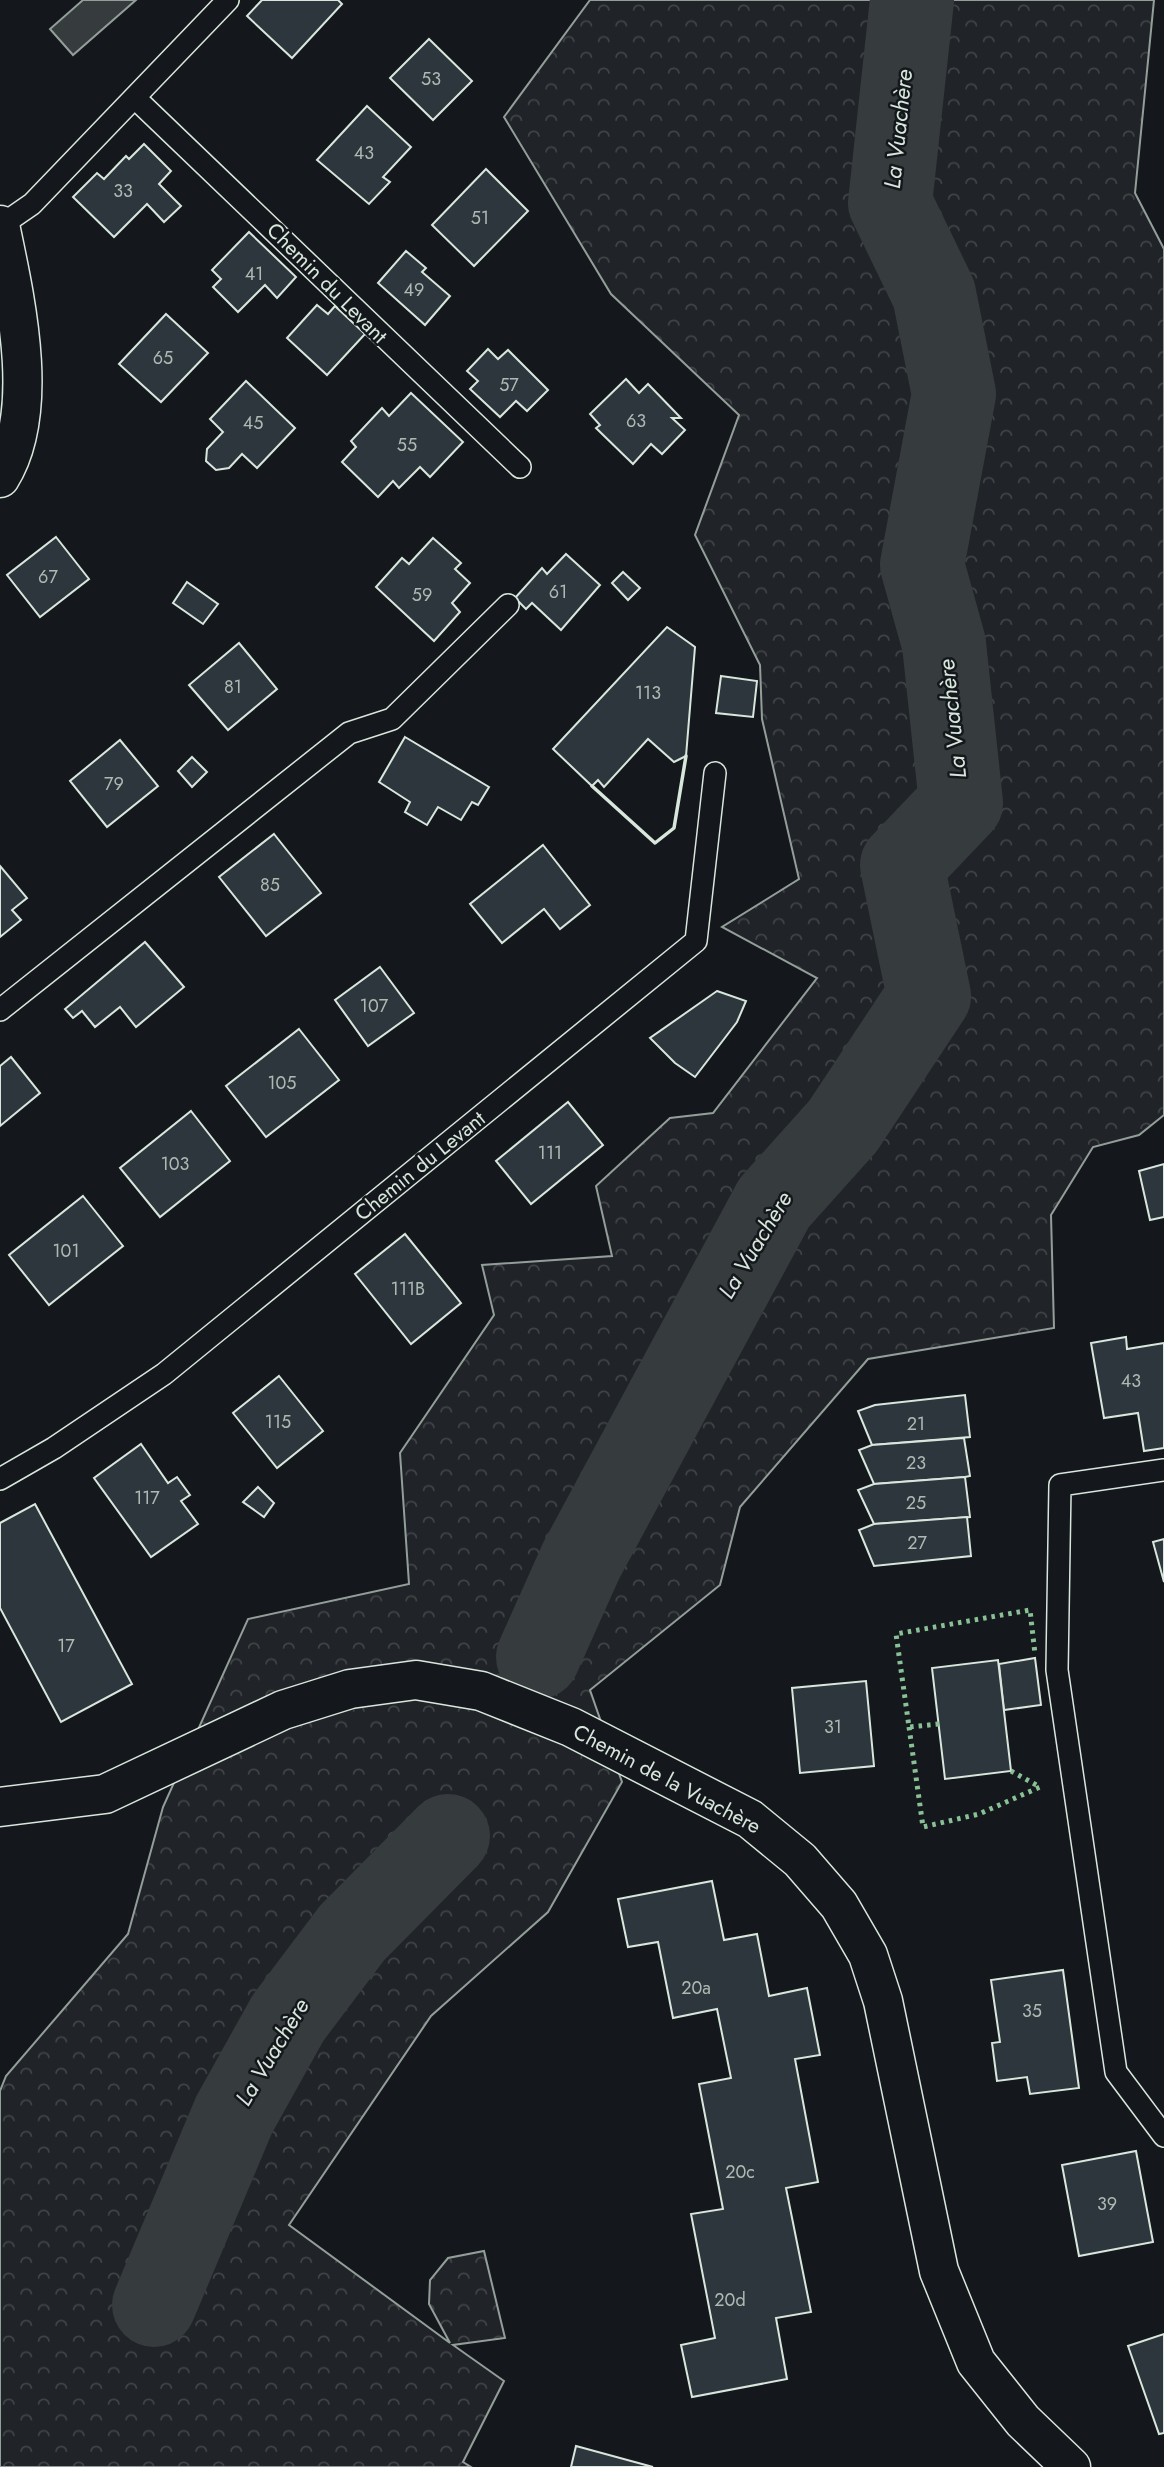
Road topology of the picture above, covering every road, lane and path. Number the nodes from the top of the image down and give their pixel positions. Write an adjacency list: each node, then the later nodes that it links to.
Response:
1 (228, 0): 2 (lane)
2 (135, 98): 3 (lane); 4 (lane, Chemin du Levant)
3 (0, 225): 5 (street)
4 (520, 467)
5 (0, 478)
6 (508, 605): 8 (lane)
7 (715, 773): 10 (lane, Chemin du Levant)
8 (0, 1010)
9 (1164, 1470): 12 (lane)
10 (0, 1479)
11 (0, 1807): 13 (street, Chemin de la Vuachère)
12 (1164, 2136)
13 (1071, 2467)

